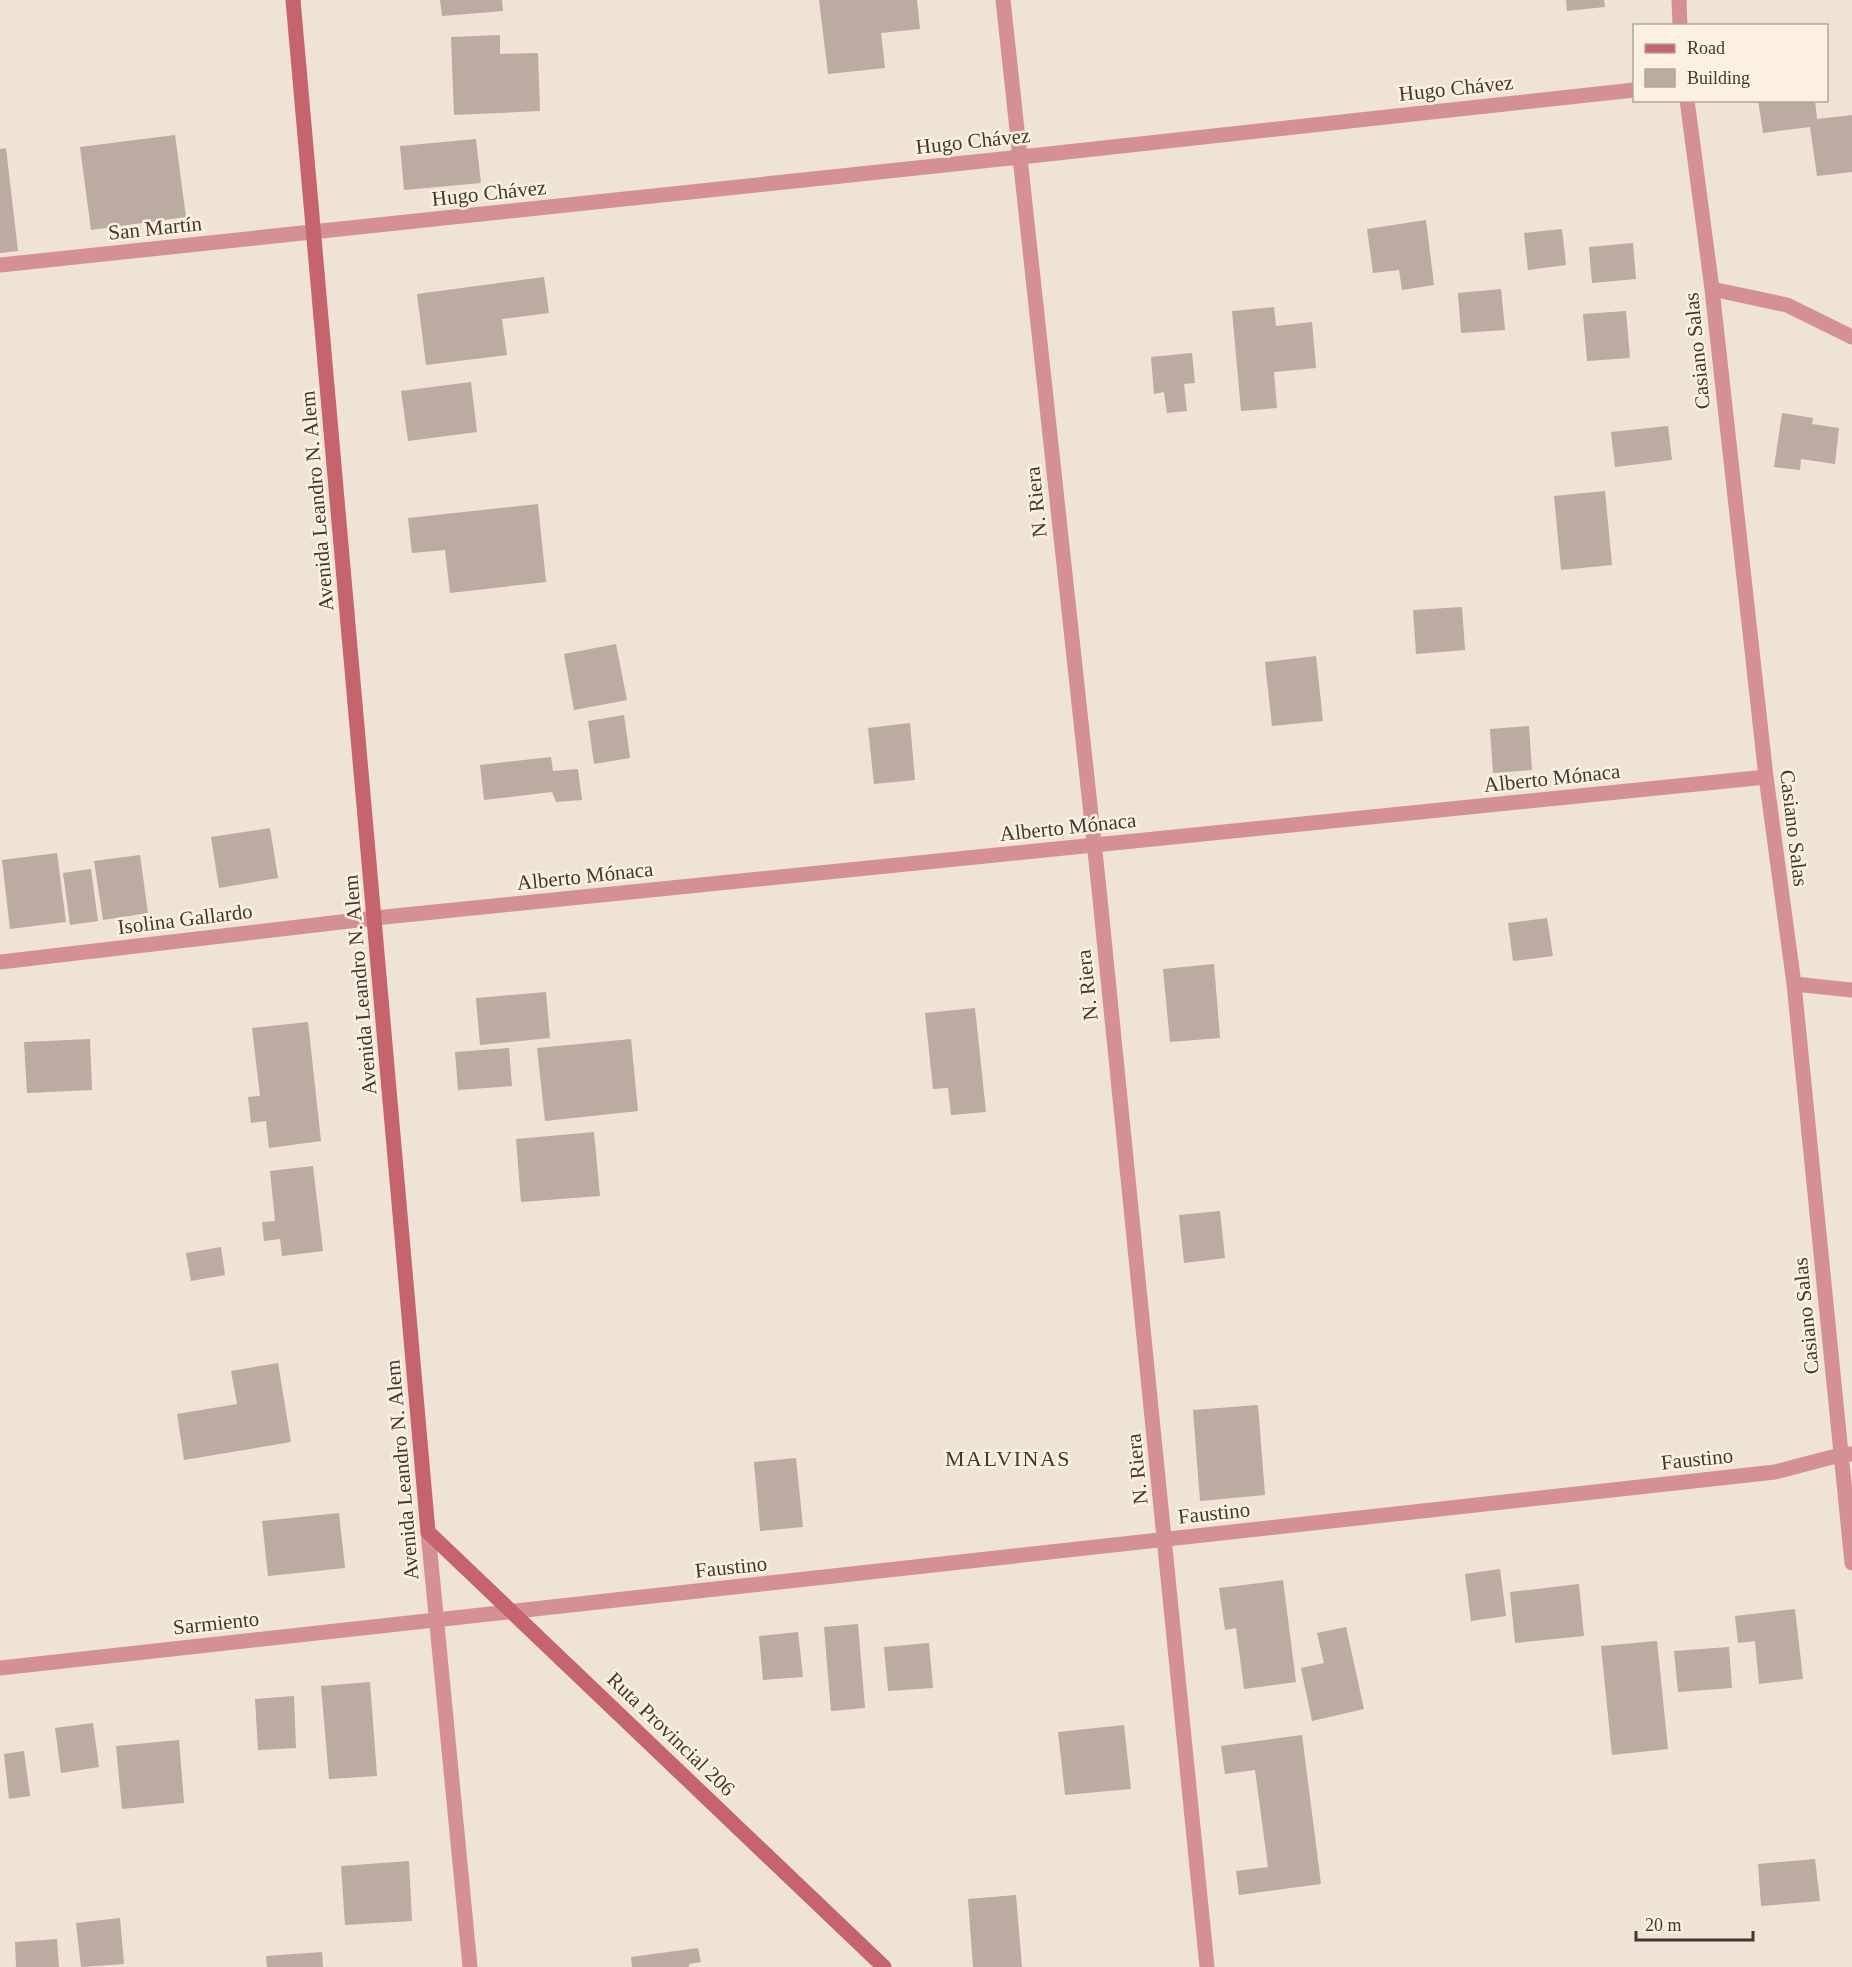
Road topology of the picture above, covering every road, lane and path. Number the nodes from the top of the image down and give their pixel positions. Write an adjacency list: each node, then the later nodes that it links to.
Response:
1 (293, 0): 8 (main road, Avenida Leandro N. Alem)
2 (1004, 0): 7 (street, N. Riera)
3 (1678, 0): 4 (street)
4 (1680, 24)
5 (1633, 90): 7 (street, Hugo Chávez)
6 (1687, 102): 10 (street, Casiano Salas)
7 (1021, 157): 8 (street, Hugo Chávez); 13 (street, N. Riera)
8 (315, 232): 9 (street, San Martín); 14 (main road, Avenida Leandro N. Alem)
9 (0, 265)
10 (1712, 289): 11 (street); 12 (street, Casiano Salas)
11 (1852, 337)
12 (1766, 777): 13 (street, Alberto Mónaca); 16 (street, Casiano Salas)
13 (1094, 845): 14 (street, Alberto Mónaca); 20 (street, N. Riera)
14 (375, 918): 15 (street, Isolina Gallardo); 19 (main road, Avenida Leandro N. Alem)
15 (0, 962)
16 (1794, 984): 17 (street); 18 (street, Casiano Salas)
17 (1851, 987)
18 (1846, 1455): 20 (street, Faustino); 21 (street, Casiano Salas)
19 (429, 1532): 22 (main road, Ruta Provincial 206); 23 (street, Avenida Leandro N. Alem)
20 (1166, 1540): 22 (street, Faustino); 27 (street, N. Riera)
21 (1852, 1563)
22 (514, 1612): 23 (street, Faustino); 26 (main road, Ruta Provincial 206)
23 (436, 1620): 24 (street, Sarmiento); 25 (street, Avenida Leandro N. Alem)
24 (0, 1668)
25 (470, 1967)
26 (884, 1967)
27 (1207, 1967)

